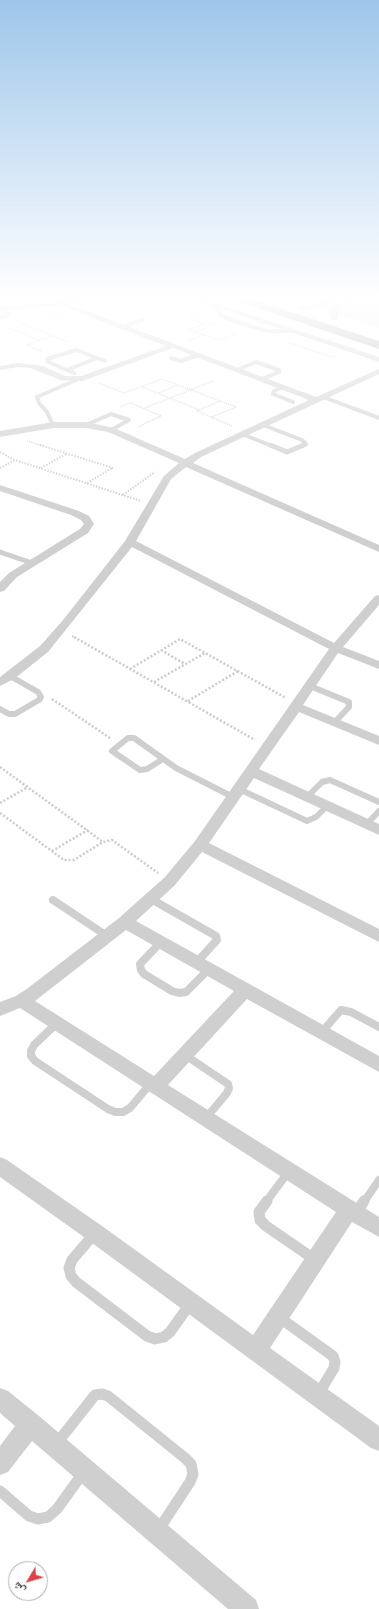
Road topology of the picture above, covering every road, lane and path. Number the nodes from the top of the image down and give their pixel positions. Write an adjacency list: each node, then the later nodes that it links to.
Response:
1 (47, 371): 8 (street)
2 (67, 371): 8 (lane)
3 (80, 371): 8 (street)
4 (105, 371): 9 (street)
5 (240, 371): 10 (street)
6 (279, 371): 10 (lane)
7 (379, 371): 18 (street)
8 (73, 374): 9 (street); 25 (lane)
9 (87, 378): 13 (path)
10 (262, 379): 14 (street)
11 (213, 381): 15 (path)
12 (178, 385): 13 (path); 15 (path); 16 (path)
13 (142, 387): 16 (path)
14 (283, 387): 18 (street); 20 (lane)
15 (191, 390): 17 (path); 19 (path)
16 (158, 394): 17 (path)
17 (170, 398): 21 (path); 22 (path)
18 (320, 398): 24 (lane); 27 (street)
19 (220, 401): 22 (path); 23 (path)
20 (293, 402)
21 (144, 409)
22 (199, 410): 23 (path)
23 (212, 417): 29 (path)
24 (379, 418)
25 (53, 425): 26 (street); 30 (street)
26 (86, 425): 28 (street); 28 (lane)
27 (262, 425): 29 (street); 29 (lane)
28 (111, 430): 33 (street)
29 (245, 433): 35 (street)
30 (1, 434): 32 (path)
31 (0, 452): 34 (path)
32 (66, 454): 37 (path); 38 (path)
33 (175, 458): 35 (street); 40 (path)
34 (15, 460): 36 (path); 37 (path)
35 (185, 463): 41 (street); 43 (street)
36 (0, 468)
37 (40, 468): 38 (path)
38 (87, 483): 40 (path)
39 (0, 488): 45 (street)
40 (123, 495): 41 (path)
41 (152, 504): 42 (street)
42 (130, 542): 48 (street); 49 (street)
43 (379, 549)
44 (0, 552): 45 (lane)
45 (32, 563): 46 (street)
46 (0, 589)
47 (378, 600): 49 (street)
48 (61, 629): 54 (path); 56 (street)
49 (336, 648): 53 (street); 59 (street)
50 (160, 650): 51 (path); 52 (path); 54 (path)
51 (205, 653): 52 (path); 55 (path)
52 (185, 664): 58 (path)
53 (379, 665)
54 (130, 669): 58 (path)
55 (238, 671): 61 (path); 62 (path)
56 (10, 676): 57 (street); 60 (lane)
57 (0, 682)
58 (154, 682): 61 (path)
59 (310, 686): 62 (street); 64 (lane)
60 (41, 695): 63 (lane); 66 (path)
61 (187, 701): 67 (path)
62 (297, 705): 64 (street); 67 (street)
63 (0, 709)
64 (334, 722): 65 (street)
65 (379, 741)
66 (119, 744): 68 (lane); 68 (lane)
67 (268, 747): 70 (street)
68 (163, 759): 72 (lane)
69 (0, 767): 71 (path)
70 (252, 771): 72 (street); 73 (street)
71 (28, 787): 75 (path); 80 (path)
72 (236, 793): 76 (lane); 82 (street)
73 (307, 797): 74 (lane); 76 (street)
74 (379, 802)
75 (0, 803)
76 (327, 806): 79 (street)
77 (379, 810): 79 (lane)
78 (0, 813): 83 (path)
79 (373, 827)
80 (88, 830): 81 (path); 83 (path)
81 (103, 842): 83 (path); 84 (path)
82 (200, 845): 84 (street); 89 (street)
83 (52, 851)
84 (170, 881): 86 (street)
85 (53, 900): 88 (lane)
86 (151, 900): 87 (street); 91 (lane)
87 (125, 922): 88 (street); 90 (street)
88 (106, 936): 93 (street)
89 (379, 936)
90 (161, 942): 91 (street); 91 (lane)
91 (203, 966): 92 (street)
92 (245, 990): 97 (street); 98 (street)
93 (22, 1001): 94 (street); 95 (street)
94 (0, 1009)
95 (57, 1023): 100 (street); 100 (lane)
96 (379, 1027): 97 (lane)
97 (321, 1033): 99 (street)
98 (184, 1055): 100 (street); 101 (lane)
99 (378, 1064)
100 (154, 1084): 101 (street)
101 (206, 1118): 103 (street)
102 (0, 1166): 107 (street)
103 (289, 1171): 105 (street); 108 (lane)
104 (379, 1180): 105 (lane)
105 (352, 1211): 106 (street); 108 (street)
106 (379, 1228)
107 (95, 1233): 109 (street); 109 (lane)
108 (316, 1260): 110 (street)
109 (192, 1303): 111 (street)
110 (279, 1316): 111 (street); 112 (lane)
111 (256, 1350): 112 (street)
112 (317, 1395): 115 (street)
113 (0, 1399): 114 (street)
114 (32, 1424): 116 (street); 117 (street)
115 (379, 1440)
116 (56, 1445): 118 (street); 120 (lane)
117 (0, 1464)
118 (85, 1470): 119 (lane); 120 (street)
119 (0, 1491)
120 (157, 1532): 121 (street)
121 (247, 1609)

